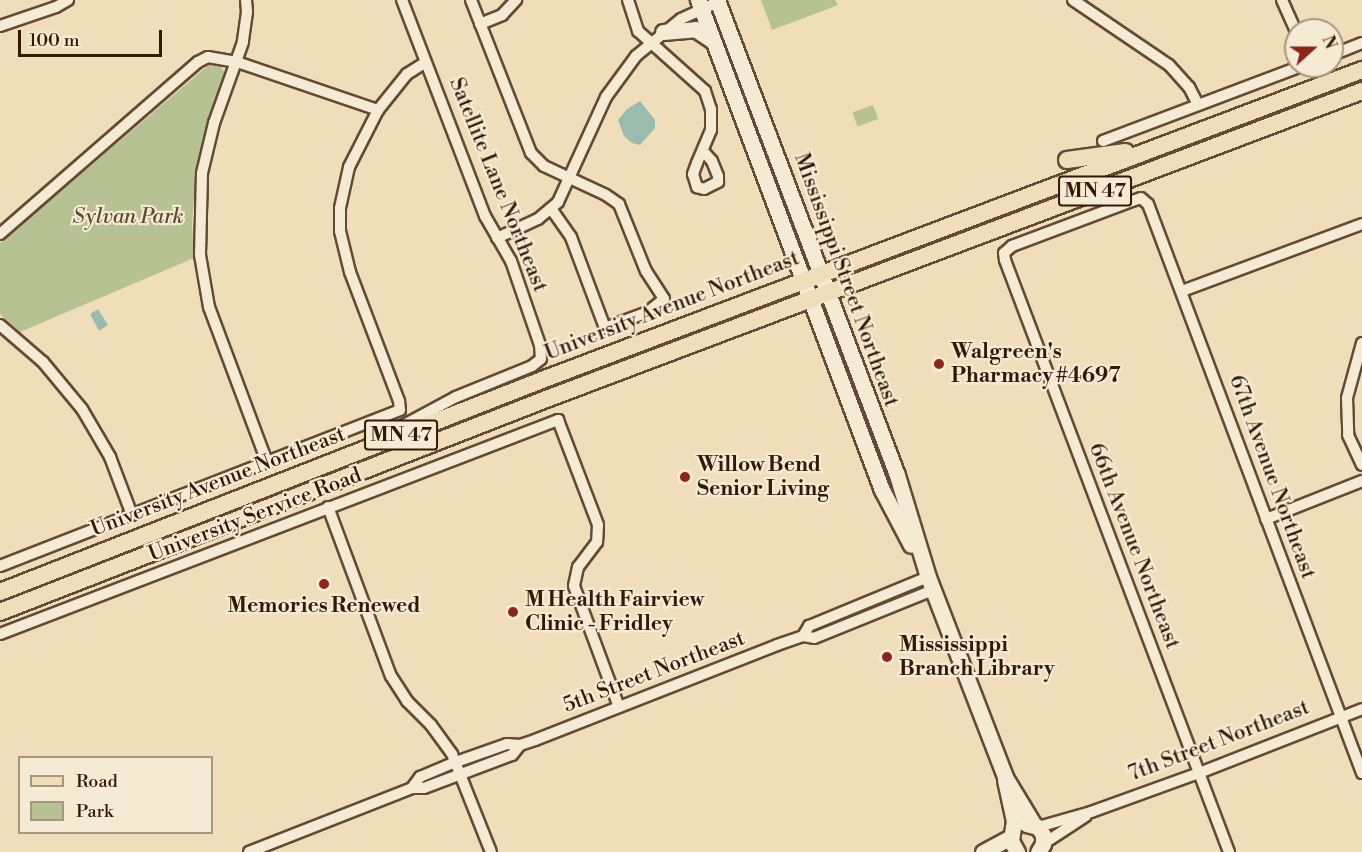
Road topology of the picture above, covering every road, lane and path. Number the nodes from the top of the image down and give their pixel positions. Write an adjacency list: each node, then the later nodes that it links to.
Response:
1 (68, 0): 13 (street)
2 (246, 0): 19 (street)
3 (402, 0): 20 (street, Satellite Lane Northeast)
4 (471, 0): 12 (street)
5 (516, 0): 12 (street)
6 (627, 0): 16 (street)
7 (1073, 0): 24 (street)
8 (1282, 0): 11 (street)
9 (717, 1): 10 (street); 36 (street, Mississippi Street Northeast)
10 (700, 5): 14 (street); 15 (street, Mississippi Street Northeast)
11 (1290, 18)
12 (480, 24): 30 (street)
13 (0, 26)
14 (663, 32): 15 (street); 16 (street)
15 (713, 42): 37 (street, Mississippi Street Northeast)
16 (650, 43): 28 (street); 30 (street)
17 (1362, 43): 18 (street)
18 (1344, 50)
19 (237, 62): 25 (street); 34 (street); 44 (street)
20 (426, 62): 25 (street); 35 (street, Satellite Lane Northeast)
21 (1362, 70): 27 (main road, University Avenue Northeast / MN 47)
22 (1284, 73): 24 (street)
23 (1362, 91): 39 (main road, University Avenue Northeast / MN 47)
24 (1198, 105): 26 (street)
25 (378, 110): 44 (street)
26 (1103, 141)
27 (1156, 148): 29 (main road); 36 (main road, University Avenue Northeast / MN 47)
28 (703, 151)
29 (1067, 160)
30 (570, 178): 32 (street); 32 (street)
31 (1141, 198): 38 (street, 67th Avenue Northeast); 60 (street, 66th Avenue Northeast)
32 (551, 208): 35 (street)
33 (1362, 225): 38 (street)
34 (0, 234)
35 (497, 238): 43 (street, Satellite Lane Northeast)
36 (821, 273): 37 (main road, University Avenue Northeast / MN 47); 39 (street, Mississippi Street Northeast)
37 (803, 280): 40 (street, Mississippi Street Northeast); 43 (main road, University Avenue Northeast / MN 47)
38 (1182, 291): 49 (street, 67th Avenue Northeast)
39 (828, 292): 40 (main road, University Avenue Northeast / MN 47); 51 (street, Mississippi Street Northeast)
40 (810, 299): 51 (street, Mississippi Street Northeast); 53 (main road, University Avenue Northeast / MN 47)
41 (0, 325): 48 (street)
42 (1362, 343): 45 (street)
43 (363, 450): 52 (main road, University Avenue Northeast / MN 47)
44 (267, 462): 48 (street)
45 (1362, 465)
46 (1362, 481): 49 (street)
47 (328, 507): 54 (street, University Service Road); 55 (street, University Service Road); 59 (street)
48 (132, 514): 50 (street)
49 (1266, 519): 57 (street, 67th Avenue Northeast)
50 (0, 566)
51 (931, 584): 55 (street, 5th Street Northeast); 63 (street, Mississippi Street Northeast)
52 (0, 592)
53 (0, 612)
54 (0, 634)
55 (619, 707): 58 (street, 5th Street Northeast)
56 (1362, 709): 57 (street, 7th Street Northeast)
57 (1341, 717): 60 (street, 7th Street Northeast); 61 (street, 67th Avenue Northeast)
58 (520, 745): 59 (street, 5th Street Northeast); 62 (street, 5th Street Northeast)
59 (456, 762): 62 (street); 64 (street, 5th Street Northeast)
60 (1199, 773): 65 (street, 7th Street Northeast); 73 (street, 66th Avenue Northeast)
61 (1362, 773)
62 (461, 774): 64 (street, 5th Street Northeast); 70 (street)
63 (1005, 777): 66 (street, Mississippi Street Northeast); 67 (street, Mississippi Street Northeast)
64 (412, 788): 69 (street, 5th Street Northeast)
65 (1091, 812): 66 (street, 7th Street Northeast); 68 (street, 7th Street Northeast)
66 (1036, 826): 67 (street); 68 (street, Mississippi Street Northeast)
67 (1012, 834): 71 (street); 72 (street, Mississippi Street Northeast)
68 (1041, 849)
69 (249, 852)
70 (490, 852)
71 (984, 852)
72 (1017, 852)
73 (1229, 852)

